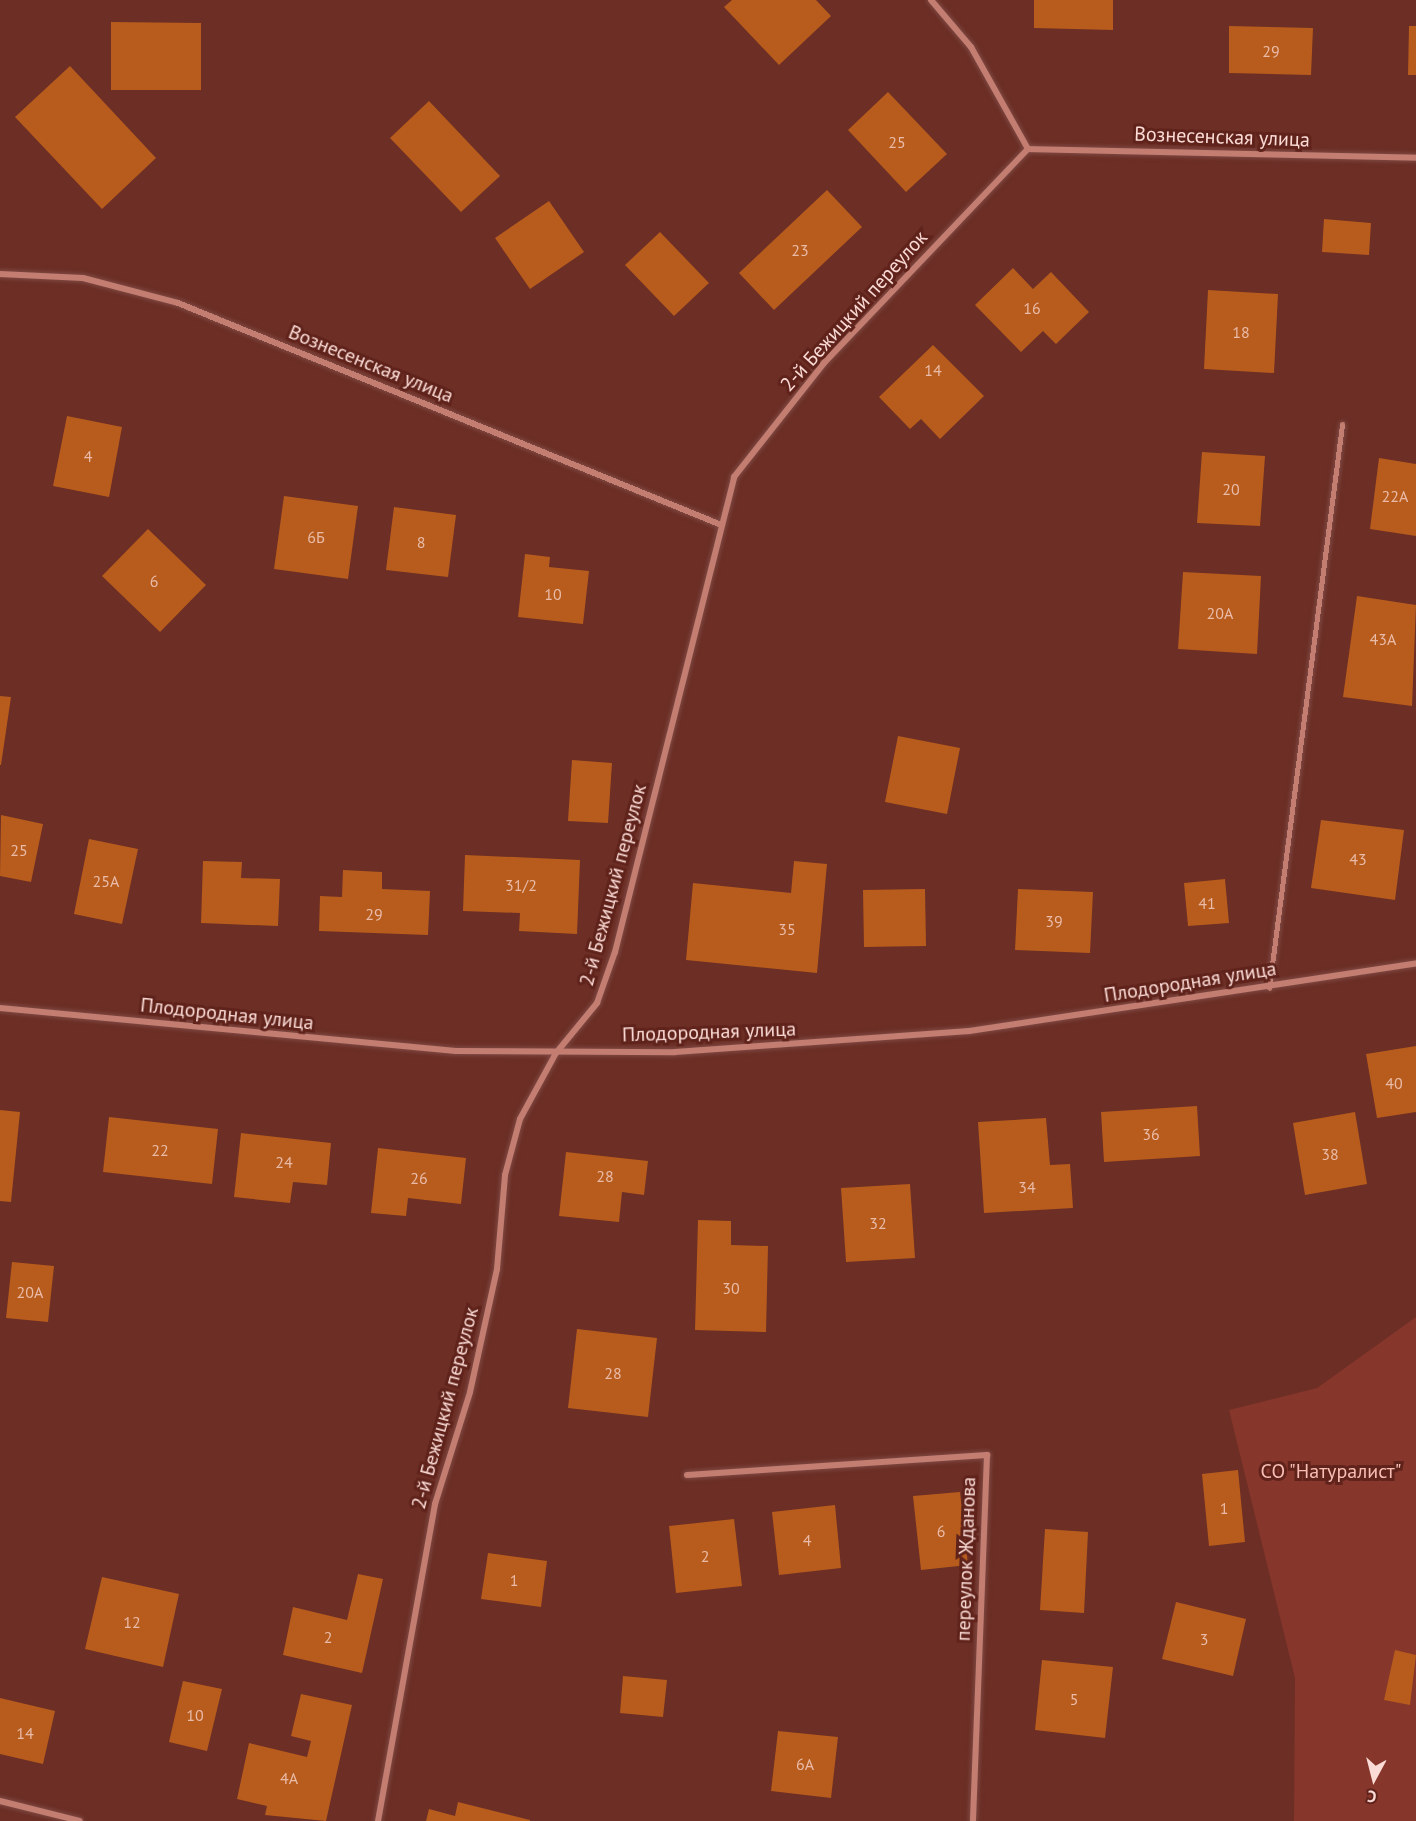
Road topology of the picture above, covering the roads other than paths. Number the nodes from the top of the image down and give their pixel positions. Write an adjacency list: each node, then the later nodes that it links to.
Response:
1 (930, 0): 2 (street)
2 (1028, 149): 3 (street, Вознесенская улица); 6 (street, 2-й Бежицкий переулок)
3 (1416, 158)
4 (0, 274): 6 (street, Вознесенская улица)
5 (1342, 424): 8 (lane)
6 (719, 524): 10 (street, 2-й Бежицкий переулок)
7 (1416, 963): 8 (street, Плодородная улица)
8 (1269, 988): 10 (street, Плодородная улица)
9 (0, 1008): 10 (street, Плодородная улица)
10 (556, 1053): 14 (street, 2-й Бежицкий переулок)
11 (687, 1475): 15 (street, переулок Жданова)
12 (0, 1801): 13 (street)
13 (80, 1821)
14 (378, 1821)
15 (973, 1821)

